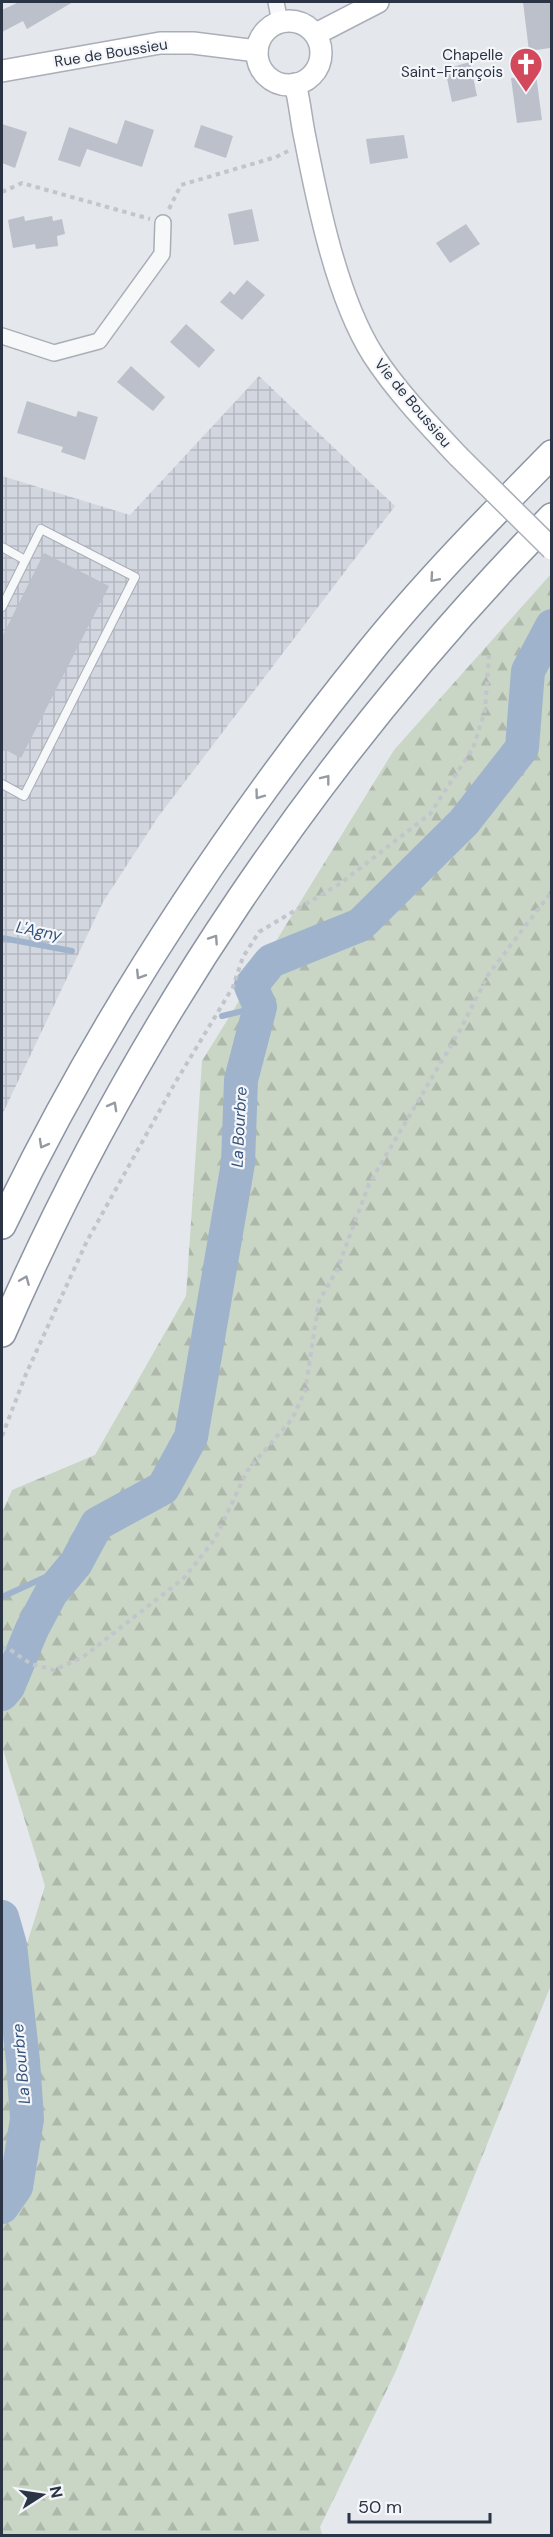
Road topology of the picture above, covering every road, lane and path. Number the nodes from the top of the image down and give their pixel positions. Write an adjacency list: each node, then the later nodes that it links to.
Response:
1 (378, 2): 3 (street)
2 (278, 12): 3 (street); 4 (street)
3 (316, 34): 6 (street)
4 (257, 51): 5 (street, Rue de Boussieu); 6 (street)
5 (2, 72)
6 (295, 84): 7 (street, Vie de Boussieu)
7 (304, 137): 9 (path); 14 (street, Vie de Boussieu, bridge)
8 (2, 192): 9 (path)
9 (163, 223): 10 (street)
10 (2, 336)
11 (552, 454): 20 (highway, one-way to 20)
12 (552, 518): 21 (highway, one-way to 12)
13 (2, 547): 15 (lane)
14 (552, 549)
15 (25, 560): 16 (lane); 18 (lane)
16 (2, 607)
17 (489, 655): 22 (path)
18 (2, 784)
19 (552, 891): 23 (path)
20 (2, 1225)
21 (2, 1334)
22 (2, 1436)
23 (2, 1647)

